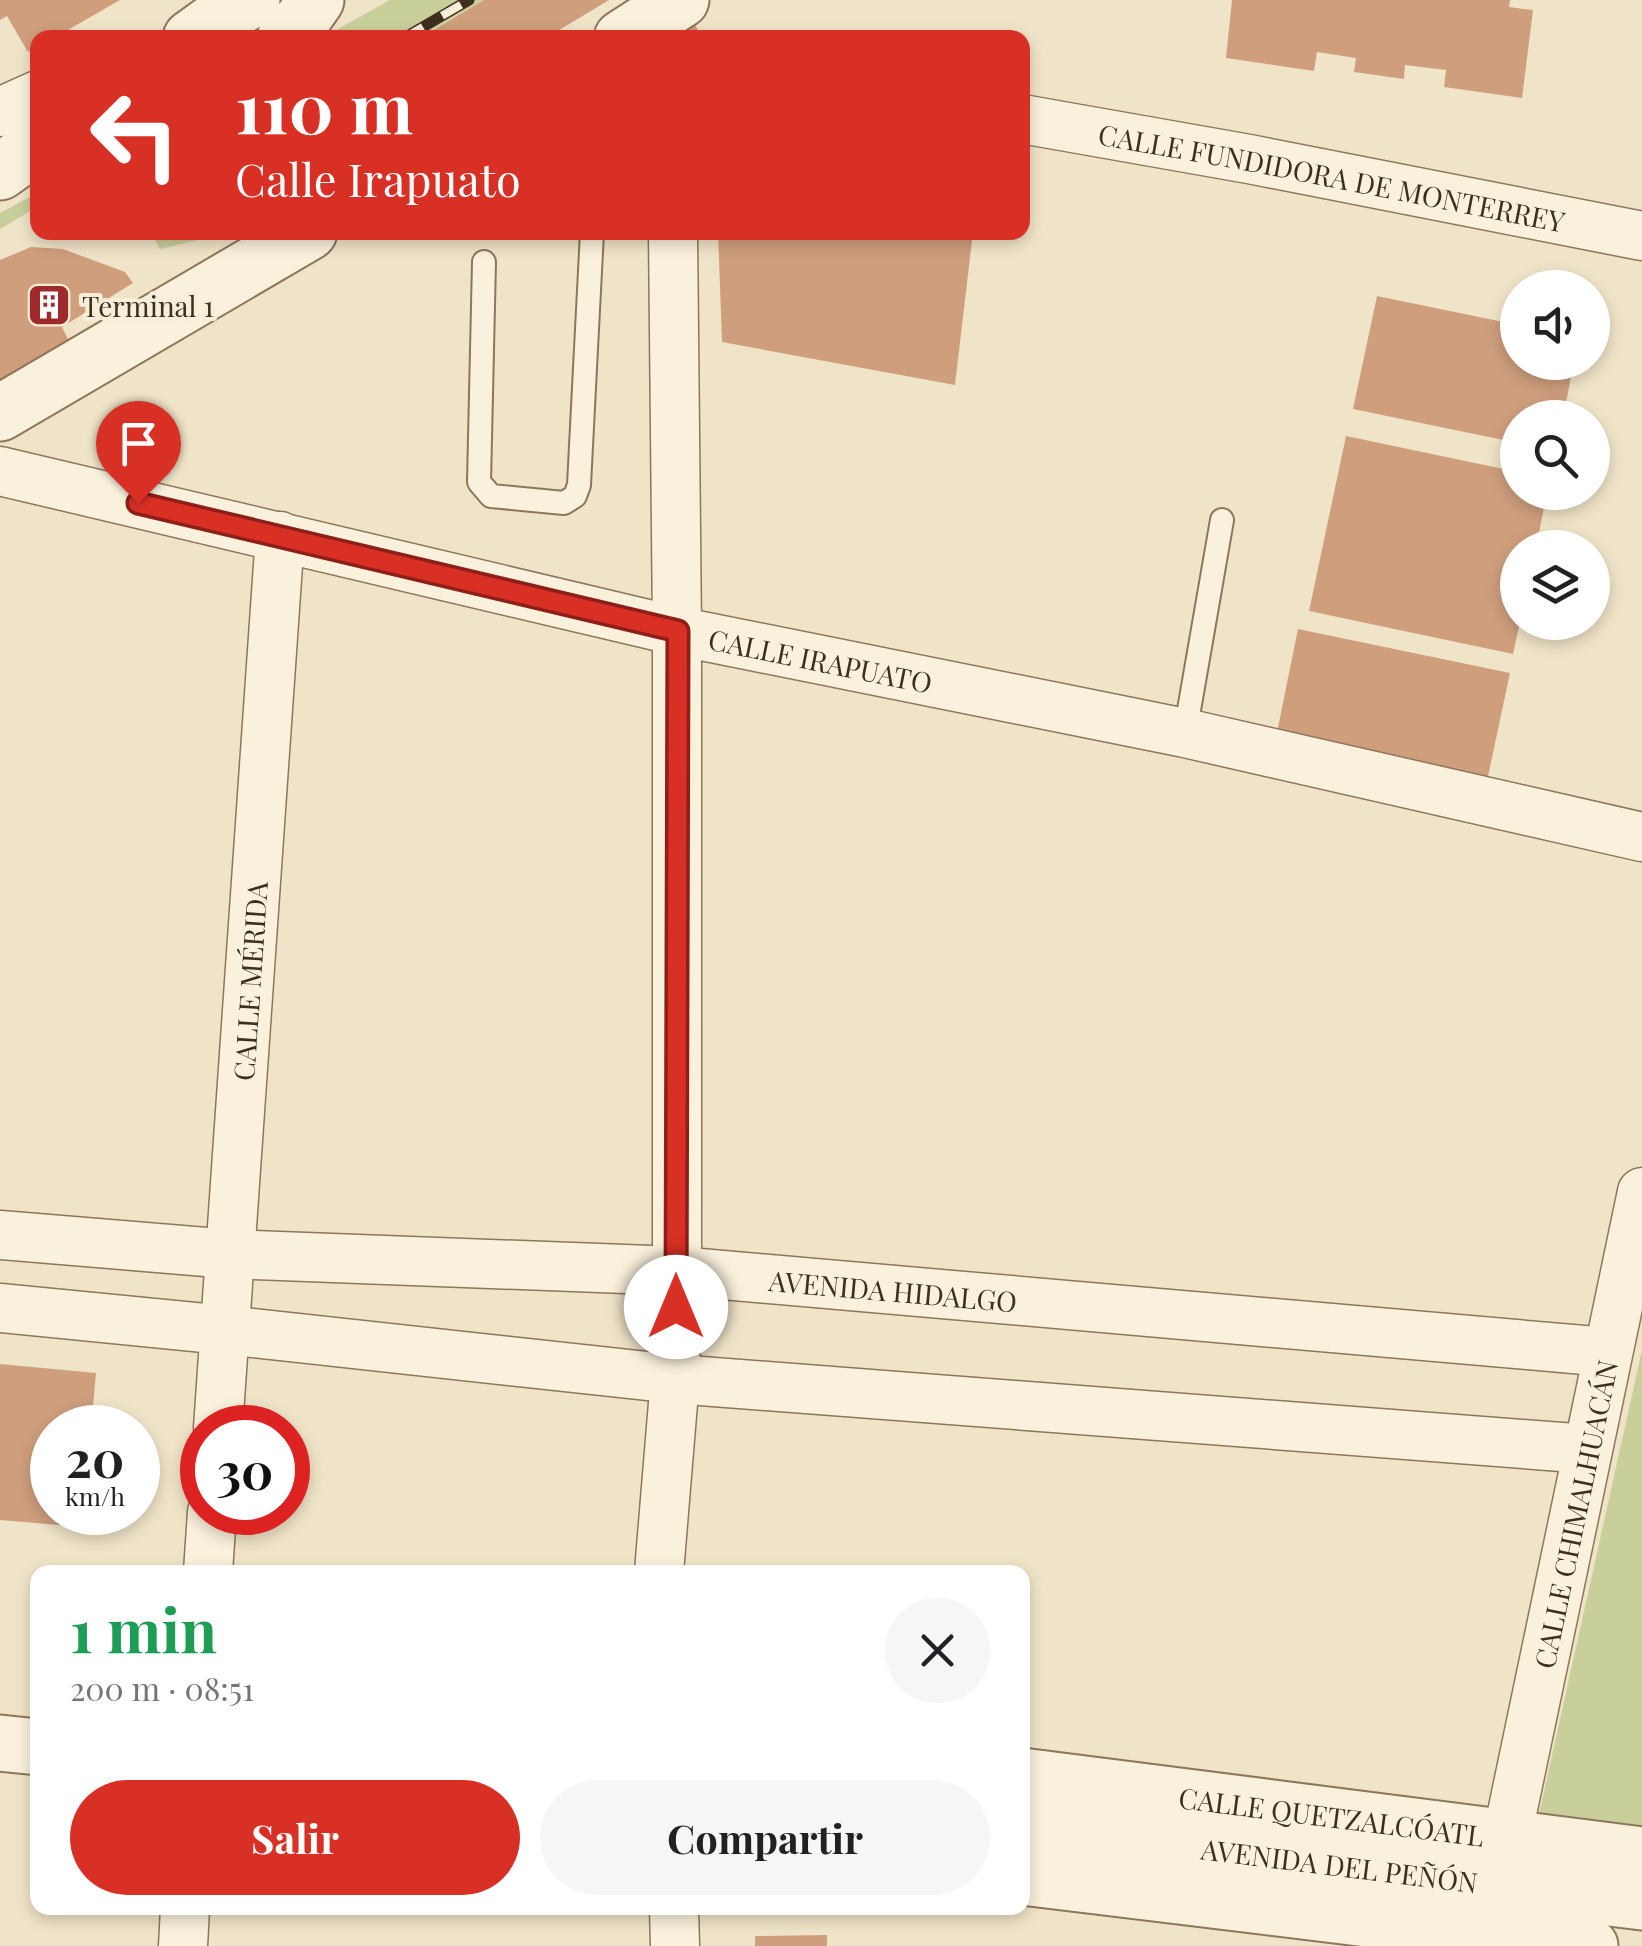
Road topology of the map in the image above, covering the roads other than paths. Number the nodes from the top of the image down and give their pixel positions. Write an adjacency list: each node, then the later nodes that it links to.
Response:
1 (316, 0): 3 (street)
2 (681, 0): 4 (street)
3 (293, 30)
4 (634, 30)
5 (30, 99): 6 (street)
6 (0, 112)
7 (1030, 120): 10 (street, CALLE FUNDIDORA DE MONTERREY)
8 (30, 150): 9 (street)
9 (0, 172)
10 (1642, 236)
11 (294, 240): 15 (street)
12 (592, 240): 14 (lane)
13 (672, 240): 19 (street)
14 (484, 262)
15 (0, 413)
16 (0, 472): 18 (street, CALLE IRAPUATO)
17 (1222, 520): 20 (lane)
18 (280, 536): 19 (street, CALLE IRAPUATO); 24 (street, CALLE MÉRIDA)
19 (678, 631): 20 (street, CALLE IRAPUATO); 25 (street)
20 (1185, 733): 21 (street, CALLE IRAPUATO)
21 (1642, 838)
22 (1642, 1192): 28 (street, CALLE CHIMALHUACÁN)
23 (0, 1235): 24 (street, AVENIDA HIDALGO)
24 (230, 1254): 25 (street, AVENIDA HIDALGO); 27 (street, CALLE MÉRIDA)
25 (676, 1271): 28 (street, AVENIDA HIDALGO); 29 (street)
26 (0, 1308): 27 (street)
27 (226, 1330): 29 (street); 30 (street, CALLE MÉRIDA)
28 (1607, 1352): 31 (street, CALLE CHIMALHUACÁN)
29 (675, 1379): 31 (street); 34 (street)
30 (220, 1405)
31 (1588, 1449): 38 (street, CALLE CHIMALHUACÁN)
32 (210, 1535): 33 (street)
33 (208, 1565)
34 (660, 1565)
35 (0, 1742): 36 (street)
36 (30, 1746)
37 (1030, 1777): 38 (street, CALLE QUETZALCÓATL)
38 (1506, 1837): 41 (street, CALLE QUETZALCÓATL)
39 (1030, 1839): 42 (street, AVENIDA DEL PEÑÓN)
40 (1030, 1840): 45 (street)
41 (1642, 1855)
42 (1642, 1902)
43 (185, 1915): 46 (street)
44 (674, 1915): 47 (street)
45 (1490, 1941): 48 (street)
46 (183, 1946)
47 (675, 1946)
48 (1590, 1946)

